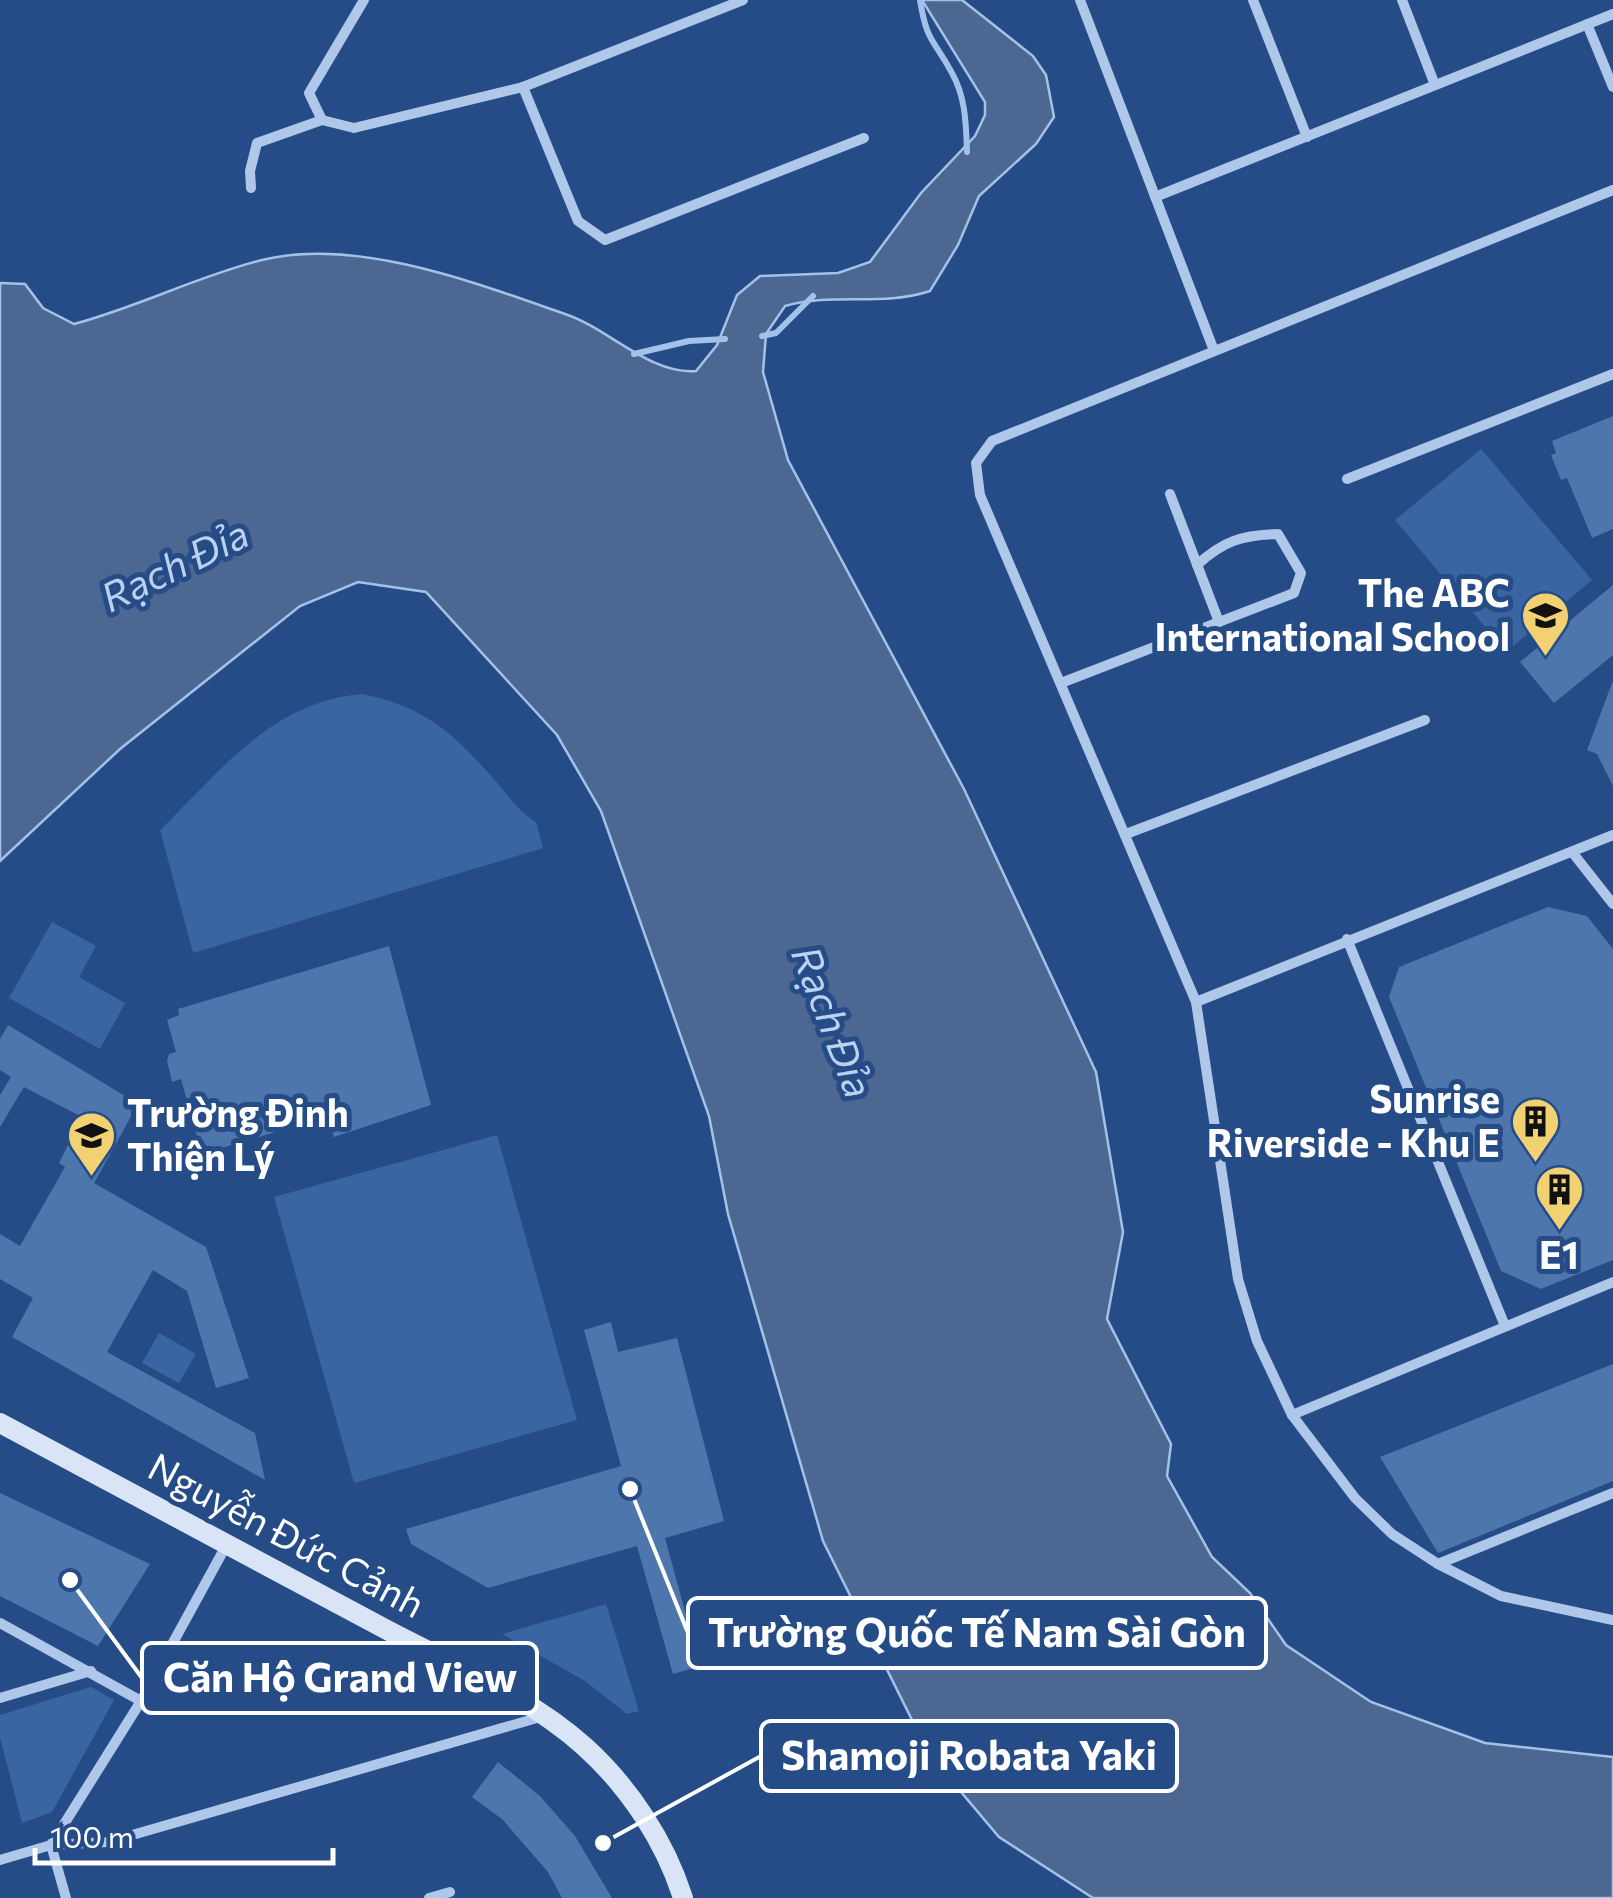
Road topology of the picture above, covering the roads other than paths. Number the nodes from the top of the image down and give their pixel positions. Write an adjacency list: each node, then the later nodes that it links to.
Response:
1 (364, 0): 11 (street)
2 (743, 0): 10 (street)
3 (1080, 0): 16 (street)
4 (1253, 0): 12 (street)
5 (1402, 0): 8 (street)
6 (1613, 14): 7 (street)
7 (1588, 24): 8 (street); 9 (street)
8 (1435, 85): 12 (street)
9 (1613, 86)
10 (524, 87): 11 (street); 13 (street)
11 (322, 120): 14 (street)
12 (1307, 137): 16 (street)
13 (864, 138)
14 (251, 188)
15 (1613, 190): 17 (street)
16 (1156, 197): 17 (street)
17 (1213, 348): 23 (street)
18 (1613, 374): 19 (street)
19 (1347, 478)
20 (1170, 494): 21 (street)
21 (1197, 565): 22 (street); 22 (street)
22 (1219, 622): 23 (street)
23 (1060, 683): 25 (street)
24 (1426, 720): 25 (street)
25 (1126, 834): 30 (street)
26 (1613, 836): 27 (street)
27 (1572, 852): 28 (street); 29 (street)
28 (1613, 904)
29 (1347, 939): 30 (street); 32 (street)
30 (1196, 1002): 33 (street)
31 (1613, 1282): 32 (street)
32 (1504, 1326): 33 (street)
33 (1292, 1415): 37 (street)
34 (0, 1423): 36 (main road, Nguyễn Đức Cảnh)
35 (1613, 1494): 37 (street)
36 (227, 1543): 42 (street); 43 (main road, Nguyễn Đức Cảnh)
37 (1438, 1564): 38 (street)
38 (1613, 1620)
39 (0, 1623): 40 (street)
40 (92, 1671): 41 (street); 42 (street)
41 (0, 1698)
42 (141, 1701): 44 (street)
43 (544, 1716): 44 (street); 49 (main road, Nguyễn Đức Cảnh)
44 (51, 1845): 45 (street); 47 (street)
45 (0, 1860)
46 (450, 1892): 48 (street)
47 (66, 1898)
48 (429, 1898)
49 (684, 1898)

